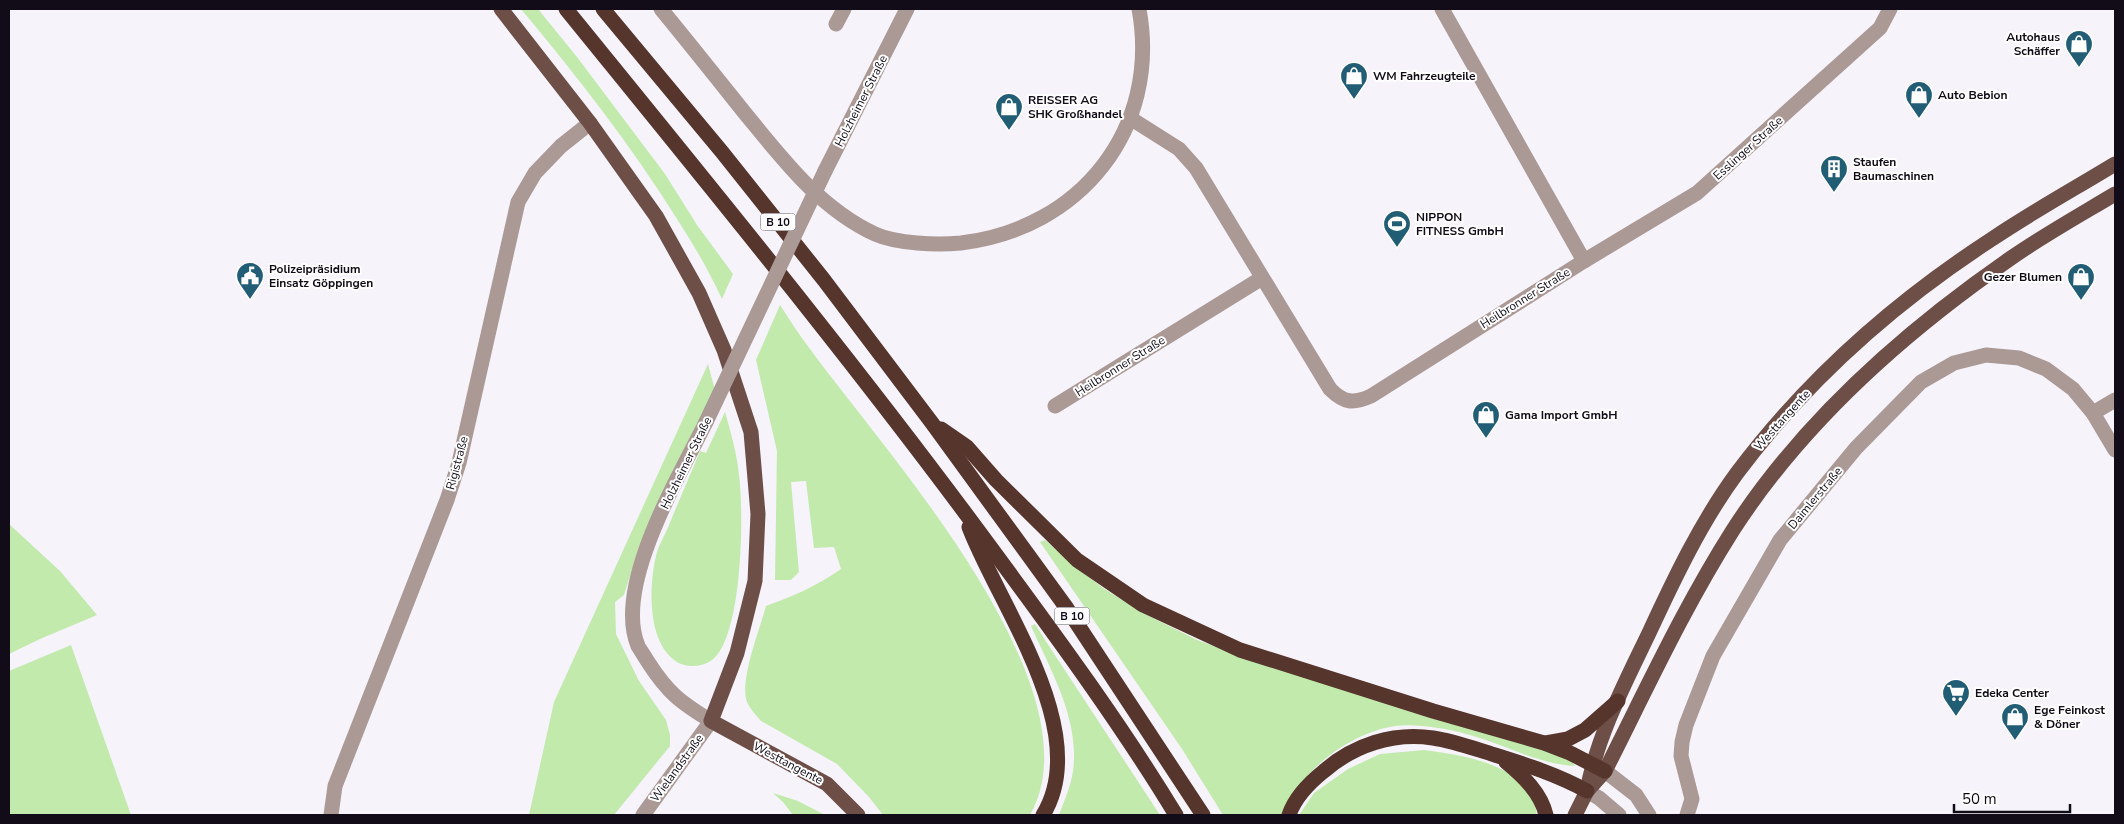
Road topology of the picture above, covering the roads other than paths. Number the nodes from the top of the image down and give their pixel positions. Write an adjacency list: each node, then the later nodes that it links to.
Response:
1 (501, 9): 12 (main road)
2 (566, 9): 22 (highway, B 10)
3 (602, 9): 20 (highway, B 10)
4 (661, 9): 11 (street)
5 (844, 9): 10 (street)
6 (907, 9): 24 (street, Holzheimer Straße, bridge)
7 (1138, 9): 11 (street)
8 (1442, 9): 15 (street, Heilbronner Straße)
9 (1890, 9): 15 (street, Esslinger Straße)
10 (836, 24)
11 (1130, 118): 16 (street, Heilbronner Straße)
12 (590, 123): 24 (main road); 29 (street, Rigistraße)
13 (2115, 164): 23 (main road, Westtangente)
14 (2115, 194): 27 (main road, Westtangente)
15 (1584, 261): 16 (street, Heilbronner Straße)
16 (1262, 278): 18 (street, Heilbronner Straße)
17 (2115, 400): 19 (street)
18 (1055, 406)
19 (2093, 413): 21 (street, Daimlerstraße); 40 (street, Daimlerstraße)
20 (932, 423): 25 (highway, B 10); 34 (highway, B 10)
21 (2115, 450)
22 (963, 509): 32 (highway); 33 (highway, B 10)
23 (1618, 700): 25 (highway); 27 (main road, Westtangente)
24 (711, 721): 30 (street, Wielandstraße); 31 (main road, Westtangente)
25 (1544, 743): 27 (highway)
26 (1499, 756): 28 (highway); 35 (highway); 36 (highway)
27 (1598, 768): 28 (main road, Westtangente); 39 (street)
28 (1588, 791): 37 (main road, Westtangente); 38 (street)
29 (331, 815)
30 (643, 815)
31 (858, 815)
32 (1044, 815)
33 (1176, 815)
34 (1204, 815)
35 (1288, 815)
36 (1546, 815)
37 (1575, 815)
38 (1618, 815)
39 (1649, 815)
40 (1688, 815)

